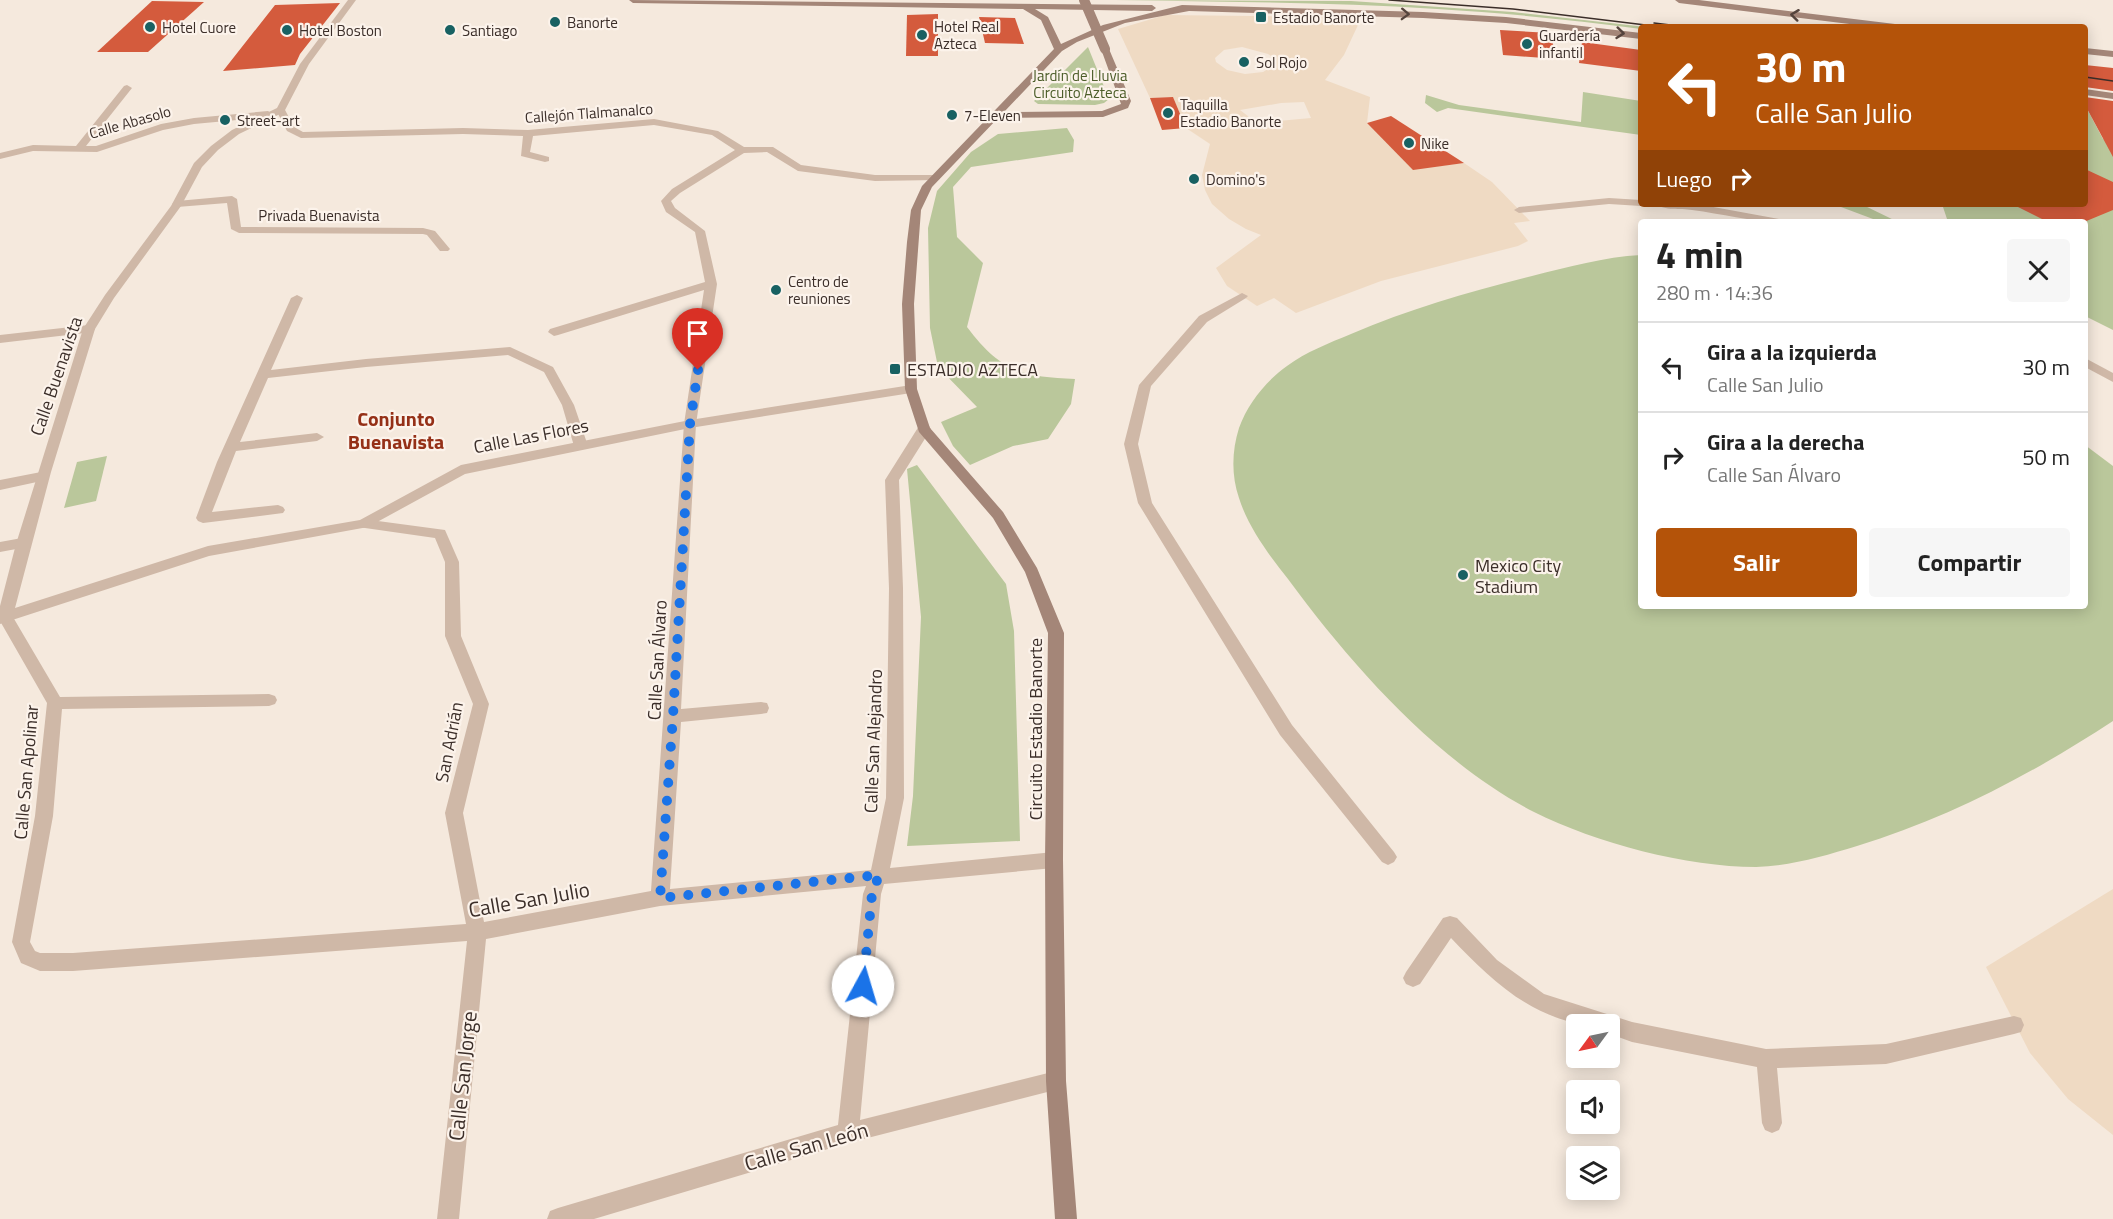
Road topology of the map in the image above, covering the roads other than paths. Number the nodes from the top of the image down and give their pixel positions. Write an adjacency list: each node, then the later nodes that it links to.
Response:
1 (352, 0): 15 (street)
2 (633, 0): 5 (main road)
3 (1083, 0): 17 (main road, bridge)
4 (1679, 0): 7 (main road, one-way to 4)
5 (1023, 6): 6 (main road); 9 (main road)
6 (1191, 8): 8 (main road, one-way to 8); 9 (main road, Circuito Estadio Banorte)
7 (1871, 24)
8 (1638, 36)
9 (1059, 49): 17 (main road, Circuito Estadio Banorte)
10 (2088, 51): 11 (main road)
11 (2113, 54)
12 (127, 88): 19 (street)
13 (2088, 92): 14 (main road)
14 (2113, 96)
15 (281, 111): 16 (street, Calle Buenavista); 18 (street, Callejón Tlalmanalco)
16 (268, 114): 19 (street, Calle Abasolo); 25 (street, Calle Buenavista)
17 (995, 115): 23 (main road, Circuito Estadio Banorte)
18 (528, 133): 20 (street, Callejón Tlalmanalco); 22 (street)
19 (78, 150): 21 (street, Calle Abasolo)
20 (742, 150): 23 (street); 30 (street)
21 (0, 156)
22 (545, 159)
23 (936, 177): 39 (main road, Circuito Estadio Banorte)
24 (1638, 203): 27 (street)
25 (177, 204): 29 (street, Privada Buenavista); 33 (street, Calle Buenavista)
26 (1693, 207): 28 (street)
27 (1519, 210)
28 (1770, 219)
29 (444, 249)
30 (711, 284): 34 (street); 40 (street, Calle San Álvaro)
31 (1242, 296): 56 (street)
32 (297, 298): 37 (street)
33 (89, 329): 35 (street); 45 (street, Calle Buenavista)
34 (554, 332)
35 (0, 339)
36 (2088, 364): 38 (street)
37 (262, 375): 43 (street); 44 (street)
38 (2113, 378)
39 (911, 388): 40 (street, Calle Las Flores); 41 (main road, Circuito Estadio Banorte)
40 (690, 424): 43 (street, Calle Las Flores); 55 (street, Calle San Álvaro)
41 (924, 429): 57 (main road, Circuito Estadio Banorte); 58 (street, Calle San Alejandro)
42 (317, 437): 44 (street)
43 (580, 446): 48 (street, Calle Las Flores)
44 (232, 447): 47 (street)
45 (41, 477): 46 (street); 49 (street, Calle Buenavista)
46 (0, 485)
47 (278, 510)
48 (363, 524): 51 (street, Calle Las Flores); 60 (street, San Adrián)
49 (22, 543): 50 (street); 51 (street, Calle Buenavista)
50 (0, 547)
51 (2, 617): 53 (street, Calle San Apolinar)
52 (269, 700): 53 (street)
53 (55, 703): 61 (street, Calle San Apolinar)
54 (761, 708): 55 (street)
55 (673, 716): 59 (street, Calle San Álvaro)
56 (1388, 857)
57 (1054, 860): 58 (street, Calle San Julio); 67 (main road, Circuito Estadio Banorte)
58 (879, 875): 59 (street, Calle San Julio); 69 (street, Calle San Alejandro)
59 (660, 898): 60 (street, Calle San Julio)
60 (477, 932): 61 (street, Calle San Julio); 70 (street, Calle San Jorge)
61 (21, 942)
62 (1413, 978): 63 (street)
63 (1576, 1014)
64 (2014, 1024): 66 (street)
65 (1620, 1028): 66 (street)
66 (1766, 1059): 68 (street)
67 (1056, 1082): 69 (street, Calle San León); 72 (main road, Circuito Estadio Banorte)
68 (1772, 1123)
69 (848, 1133): 71 (street, Calle San León)
70 (448, 1219)
71 (558, 1219)
72 (1066, 1219)

